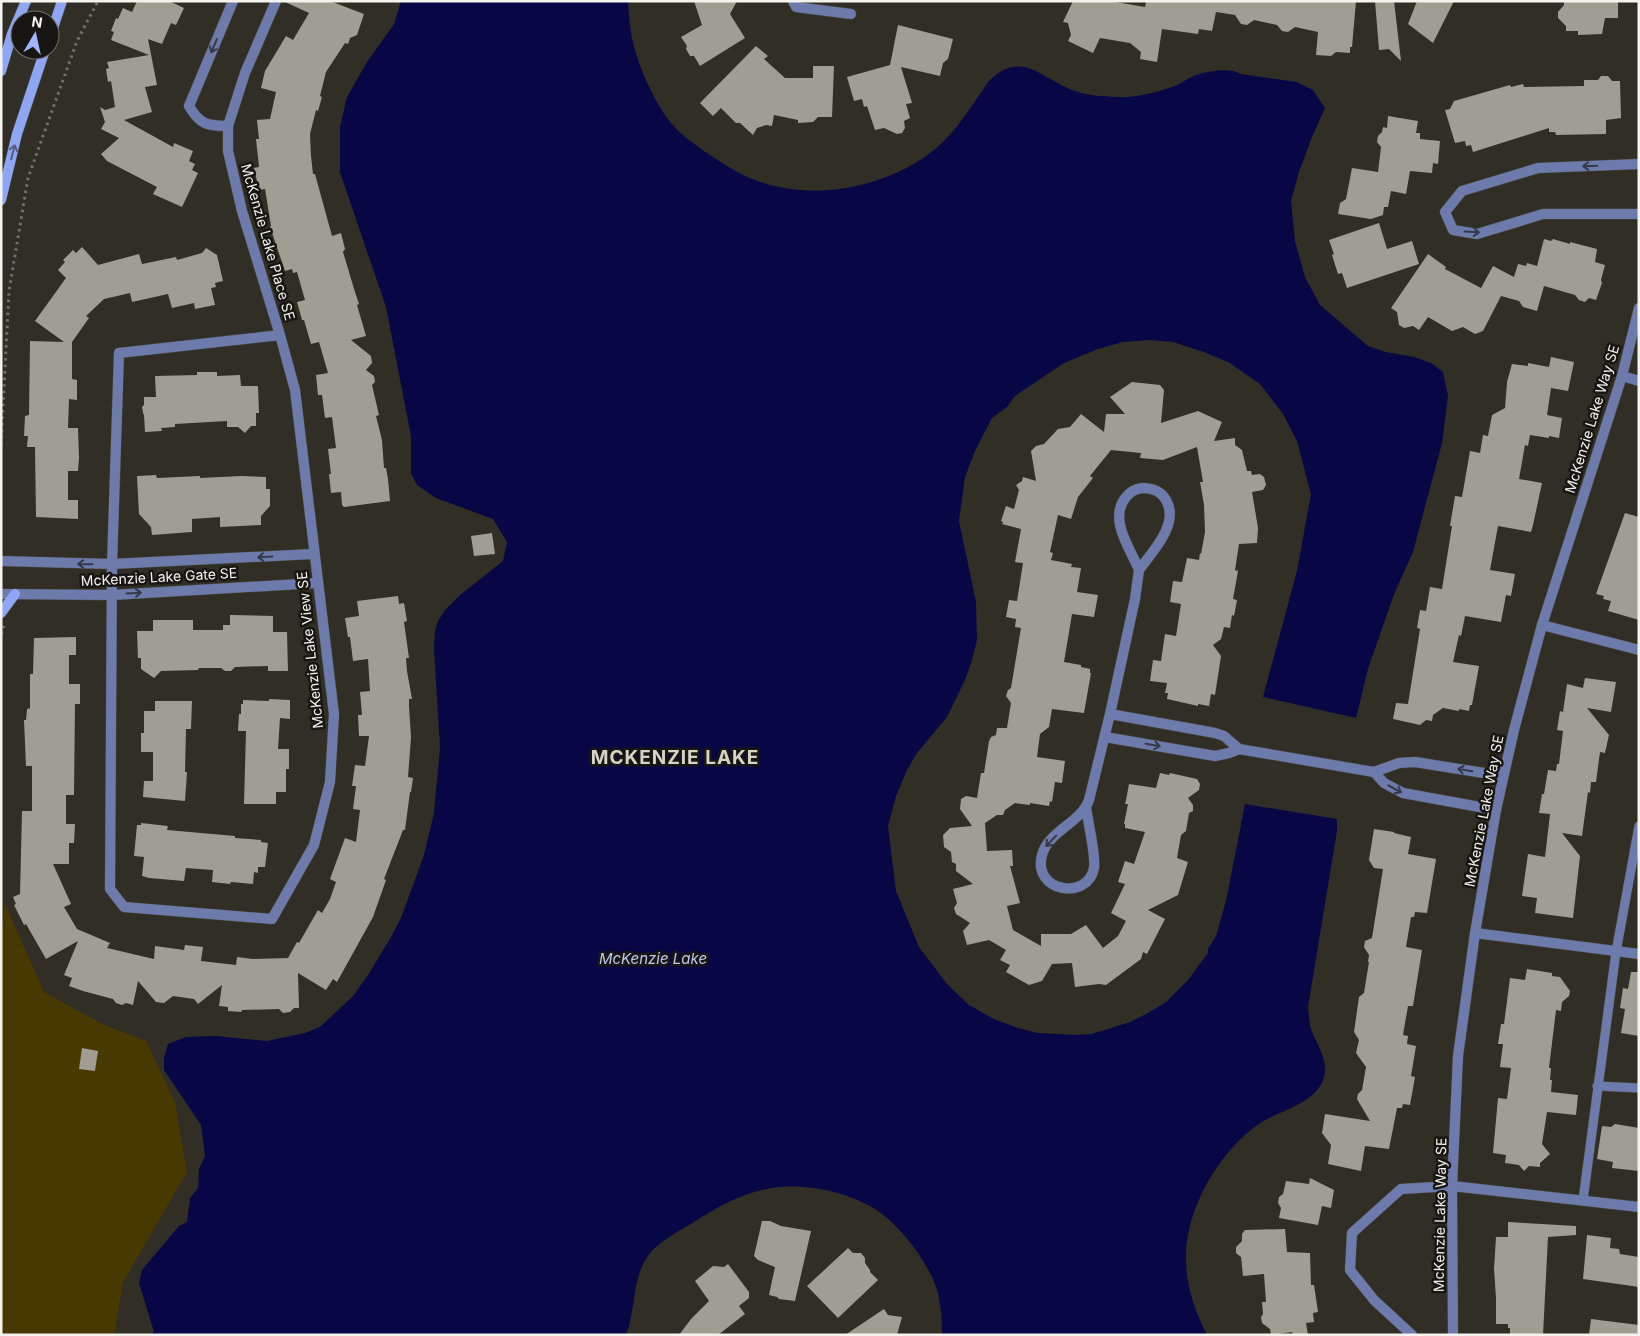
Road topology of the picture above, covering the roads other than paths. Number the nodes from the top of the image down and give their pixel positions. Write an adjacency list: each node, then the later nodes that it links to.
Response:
1 (26, 1): 7 (main road)
2 (233, 1): 8 (street, one-way to 8)
3 (276, 1): 8 (street, McKenzie Lake Place SE)
4 (793, 1): 5 (street)
5 (851, 14)
6 (43, 60): 10 (main road, one-way to 6)
7 (1, 71)
8 (228, 126): 13 (street, McKenzie Lake Place SE)
9 (1639, 164): 11 (street, one-way to 11)
10 (1, 200)
11 (1639, 214)
12 (1639, 308): 14 (street, McKenzie Lake Way SE)
13 (280, 334): 16 (street, McKenzie Lake View SE); 18 (street, McKenzie Lake View SE)
14 (1622, 376): 15 (street); 25 (street, McKenzie Lake Way SE)
15 (1639, 381)
16 (314, 554): 18 (street, McKenzie Lake Gate SE, one-way to 18); 20 (street, McKenzie Lake View SE)
17 (1, 562): 18 (street, McKenzie Lake Gate SE, one-way to 17)
18 (112, 564): 23 (street, McKenzie Lake View SE)
19 (1138, 570): 19 (street); 27 (street)
20 (317, 583): 23 (street, McKenzie Lake Gate SE, one-way to 20); 23 (street, McKenzie Lake View SE)
21 (1, 594): 22 (street, McKenzie Lake Gate SE)
22 (16, 594): 23 (street, McKenzie Lake Gate SE); 24 (main road)
23 (112, 595)
24 (1, 613)
25 (1542, 625): 26 (street); 31 (street, McKenzie Lake Way SE)
26 (1639, 650)
27 (1110, 714): 28 (street); 29 (street)
28 (1105, 737): 29 (street, one-way to 29); 32 (street)
29 (1239, 749): 30 (street)
30 (1374, 772): 31 (street, one-way to 30); 33 (street, one-way to 33)
31 (1503, 776): 33 (street, McKenzie Lake Way SE)
32 (1086, 807): 32 (street, one-way to 32)
33 (1496, 810): 35 (street, McKenzie Lake Way SE)
34 (1639, 826): 36 (lane)
35 (1475, 933): 36 (street); 40 (street, McKenzie Lake Way SE)
36 (1616, 952): 37 (street); 38 (lane)
37 (1639, 954)
38 (1597, 1086): 39 (lane); 41 (lane)
39 (1639, 1088)
40 (1452, 1186): 41 (street); 43 (street); 44 (street, McKenzie Lake Way SE)
41 (1583, 1200): 42 (street)
42 (1639, 1207)
43 (1412, 1335)
44 (1453, 1335)

